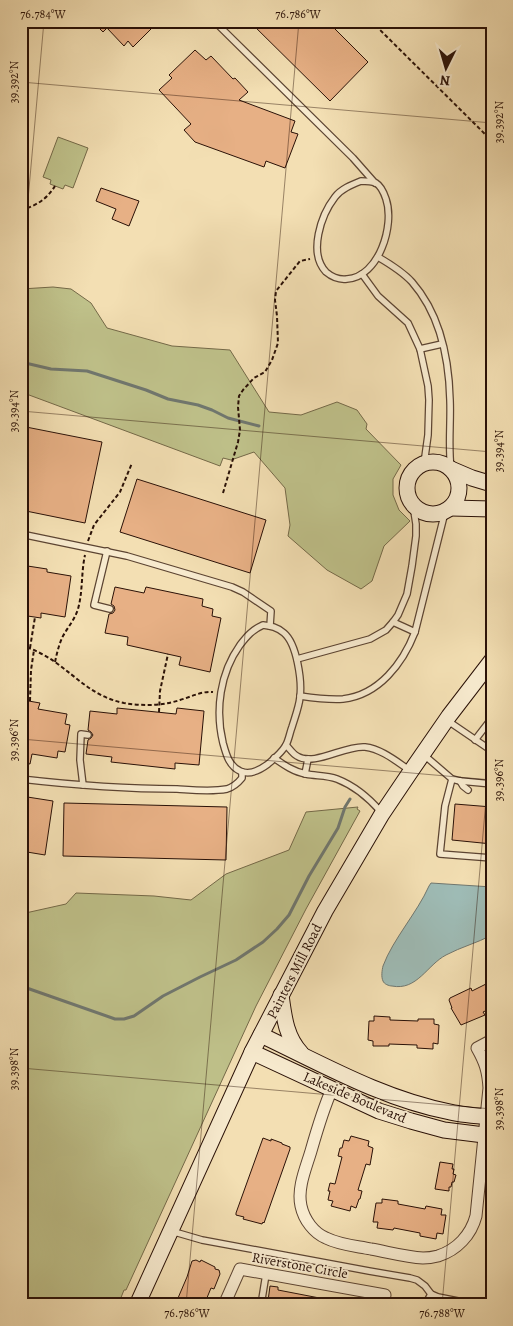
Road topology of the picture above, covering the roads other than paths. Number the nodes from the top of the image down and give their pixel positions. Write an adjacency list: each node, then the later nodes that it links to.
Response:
1 (214, 21): 2 (lane)
2 (375, 183): 3 (lane); 4 (lane)
3 (378, 256): 4 (lane); 5 (lane)
4 (362, 274): 6 (lane)
5 (442, 344): 6 (lane); 8 (lane)
6 (420, 349): 7 (lane)
7 (424, 464): 8 (main road); 10 (main road)
8 (451, 469): 9 (main road); 12 (main road)
9 (492, 484)
10 (413, 505): 12 (main road); 16 (lane)
11 (492, 509): 12 (main road)
12 (448, 510): 18 (lane)
13 (21, 534): 14 (lane)
14 (107, 552): 15 (lane); 17 (lane)
15 (110, 609)
16 (393, 622): 18 (lane); 19 (lane)
17 (270, 626): 19 (lane); 32 (lane)
18 (415, 632): 21 (lane)
19 (296, 659): 21 (lane)
20 (492, 660): 23 (main road, Painters Mill Road)
21 (300, 696): 26 (lane)
22 (492, 718): 25 (lane)
23 (446, 720): 25 (lane); 28 (main road, Painters Mill Road)
24 (88, 735): 38 (lane)
25 (475, 740): 27 (lane)
26 (286, 745): 29 (lane); 30 (lane)
27 (492, 751)
28 (423, 754): 31 (main road, Painters Mill Road); 35 (lane)
29 (274, 758): 32 (lane); 33 (lane)
30 (308, 759): 31 (lane); 33 (lane)
31 (411, 770): 40 (main road, Painters Mill Road)
32 (242, 772): 38 (lane)
33 (305, 774): 40 (lane)
34 (21, 779): 38 (lane)
35 (452, 779): 36 (lane); 41 (lane)
36 (460, 781): 37 (lane); 39 (lane)
37 (492, 784)
38 (83, 785)
39 (468, 790)
40 (382, 814): 42 (main road, Painters Mill Road)
41 (492, 858)
42 (281, 995): 43 (main road, Painters Mill Road); 46 (main road)
43 (261, 1035): 45 (main road, Painters Mill Road); 46 (main road, Lakeside Boulevard)
44 (492, 1040): 48 (street)
45 (252, 1052): 47 (main road, Lakeside Boulevard); 50 (main road, Painters Mill Road)
46 (302, 1055): 48 (main road, Lakeside Boulevard)
47 (332, 1089): 49 (main road, Lakeside Boulevard); 49 (street)
48 (489, 1117): 49 (street)
49 (488, 1136)
50 (171, 1231): 52 (lane); 53 (main road, Painters Mill Road)
51 (266, 1274): 54 (street, Riverstone Circle); 55 (lane); 56 (street, Riverstone Circle)
52 (431, 1294): 57 (lane); 58 (lane)
53 (137, 1305)
54 (224, 1305)
55 (261, 1305)
56 (383, 1305)
57 (425, 1305)
58 (478, 1305)

